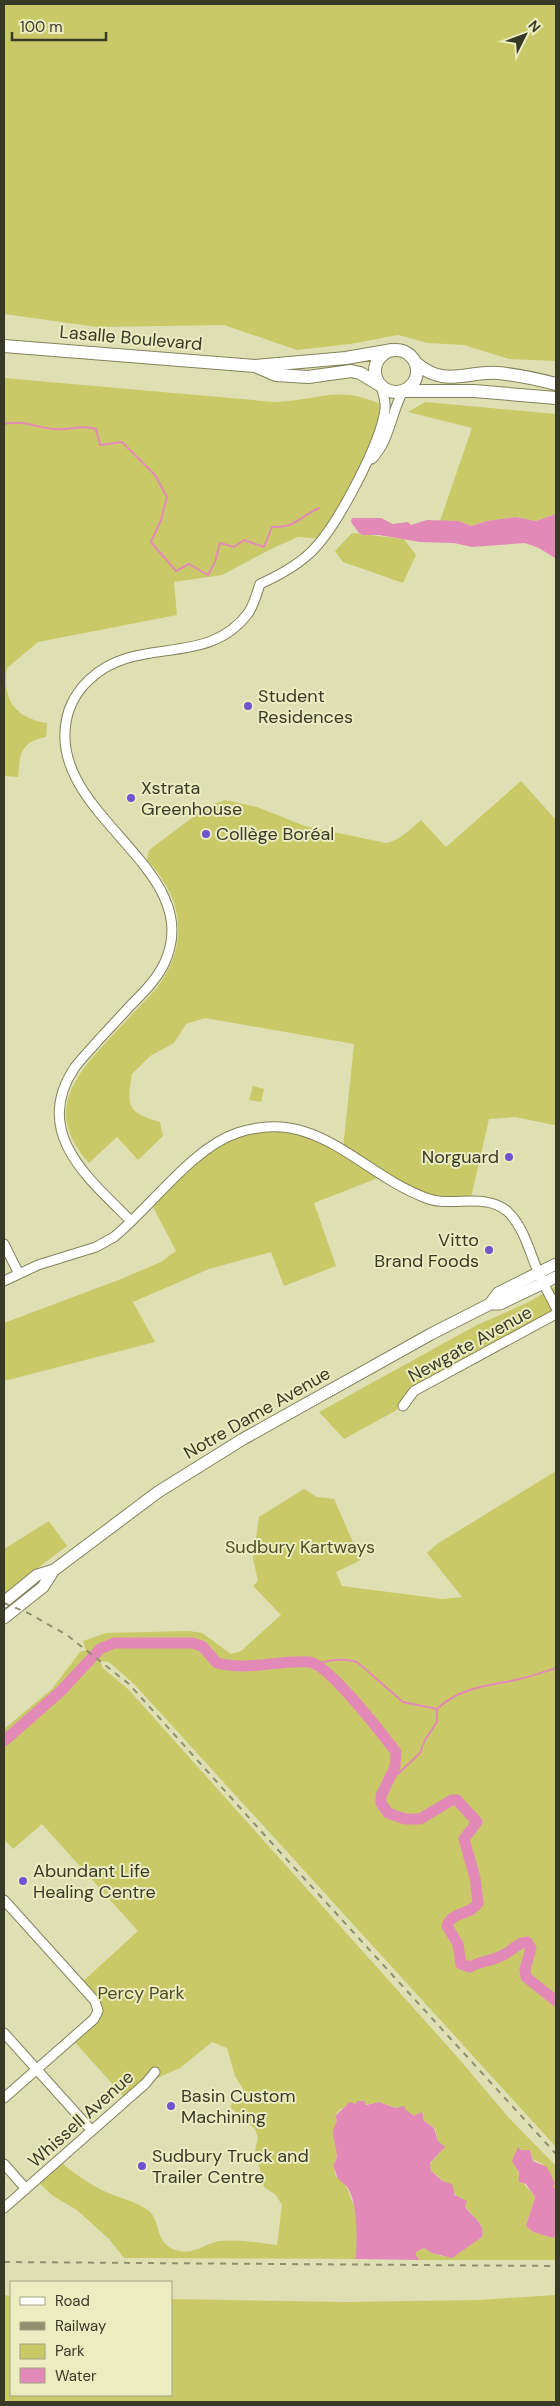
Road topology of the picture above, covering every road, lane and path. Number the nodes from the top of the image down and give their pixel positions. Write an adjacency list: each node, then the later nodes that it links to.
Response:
1 (4, 346): 4 (highway, Lasalle Boulevard)
2 (392, 350): 3 (highway); 4 (highway, Lasalle Boulevard); 6 (highway)
3 (416, 364): 5 (highway); 7 (highway)
4 (255, 366): 6 (highway, Lasalle Boulevard)
5 (556, 384)
6 (380, 386): 7 (highway); 9 (street)
7 (404, 391): 8 (highway); 9 (street)
8 (556, 398)
9 (366, 464): 10 (street)
10 (131, 1221): 13 (street, Newgate Avenue); 14 (street, Newgate Avenue)
11 (4, 1244): 14 (street)
12 (556, 1264): 13 (main road, Notre Dame Avenue)
13 (539, 1272): 17 (street, Newgate Avenue); 18 (main road, Notre Dame Avenue)
14 (19, 1274): 16 (street, Newgate Avenue)
15 (556, 1277): 17 (main road, Notre Dame Avenue)
16 (4, 1281)
17 (544, 1284): 18 (main road, Notre Dame Avenue); 19 (street, Newgate Avenue)
18 (490, 1304): 22 (main road, Notre Dame Avenue)
19 (556, 1308)
20 (556, 1314): 21 (street, Newgate Avenue)
21 (402, 1406)
22 (54, 1570): 23 (main road, Notre Dame Avenue); 24 (main road, Notre Dame Avenue)
23 (4, 1602)
24 (4, 1618)
25 (4, 1900): 27 (street)
26 (4, 2033): 27 (street)
27 (36, 2069): 29 (street); 30 (street)
28 (155, 2072): 30 (street, Whissell Avenue)
29 (4, 2098)
30 (92, 2131): 32 (street, Whissell Avenue)
31 (4, 2164): 32 (street)
32 (26, 2189): 33 (street, Whissell Avenue)
33 (4, 2208)

